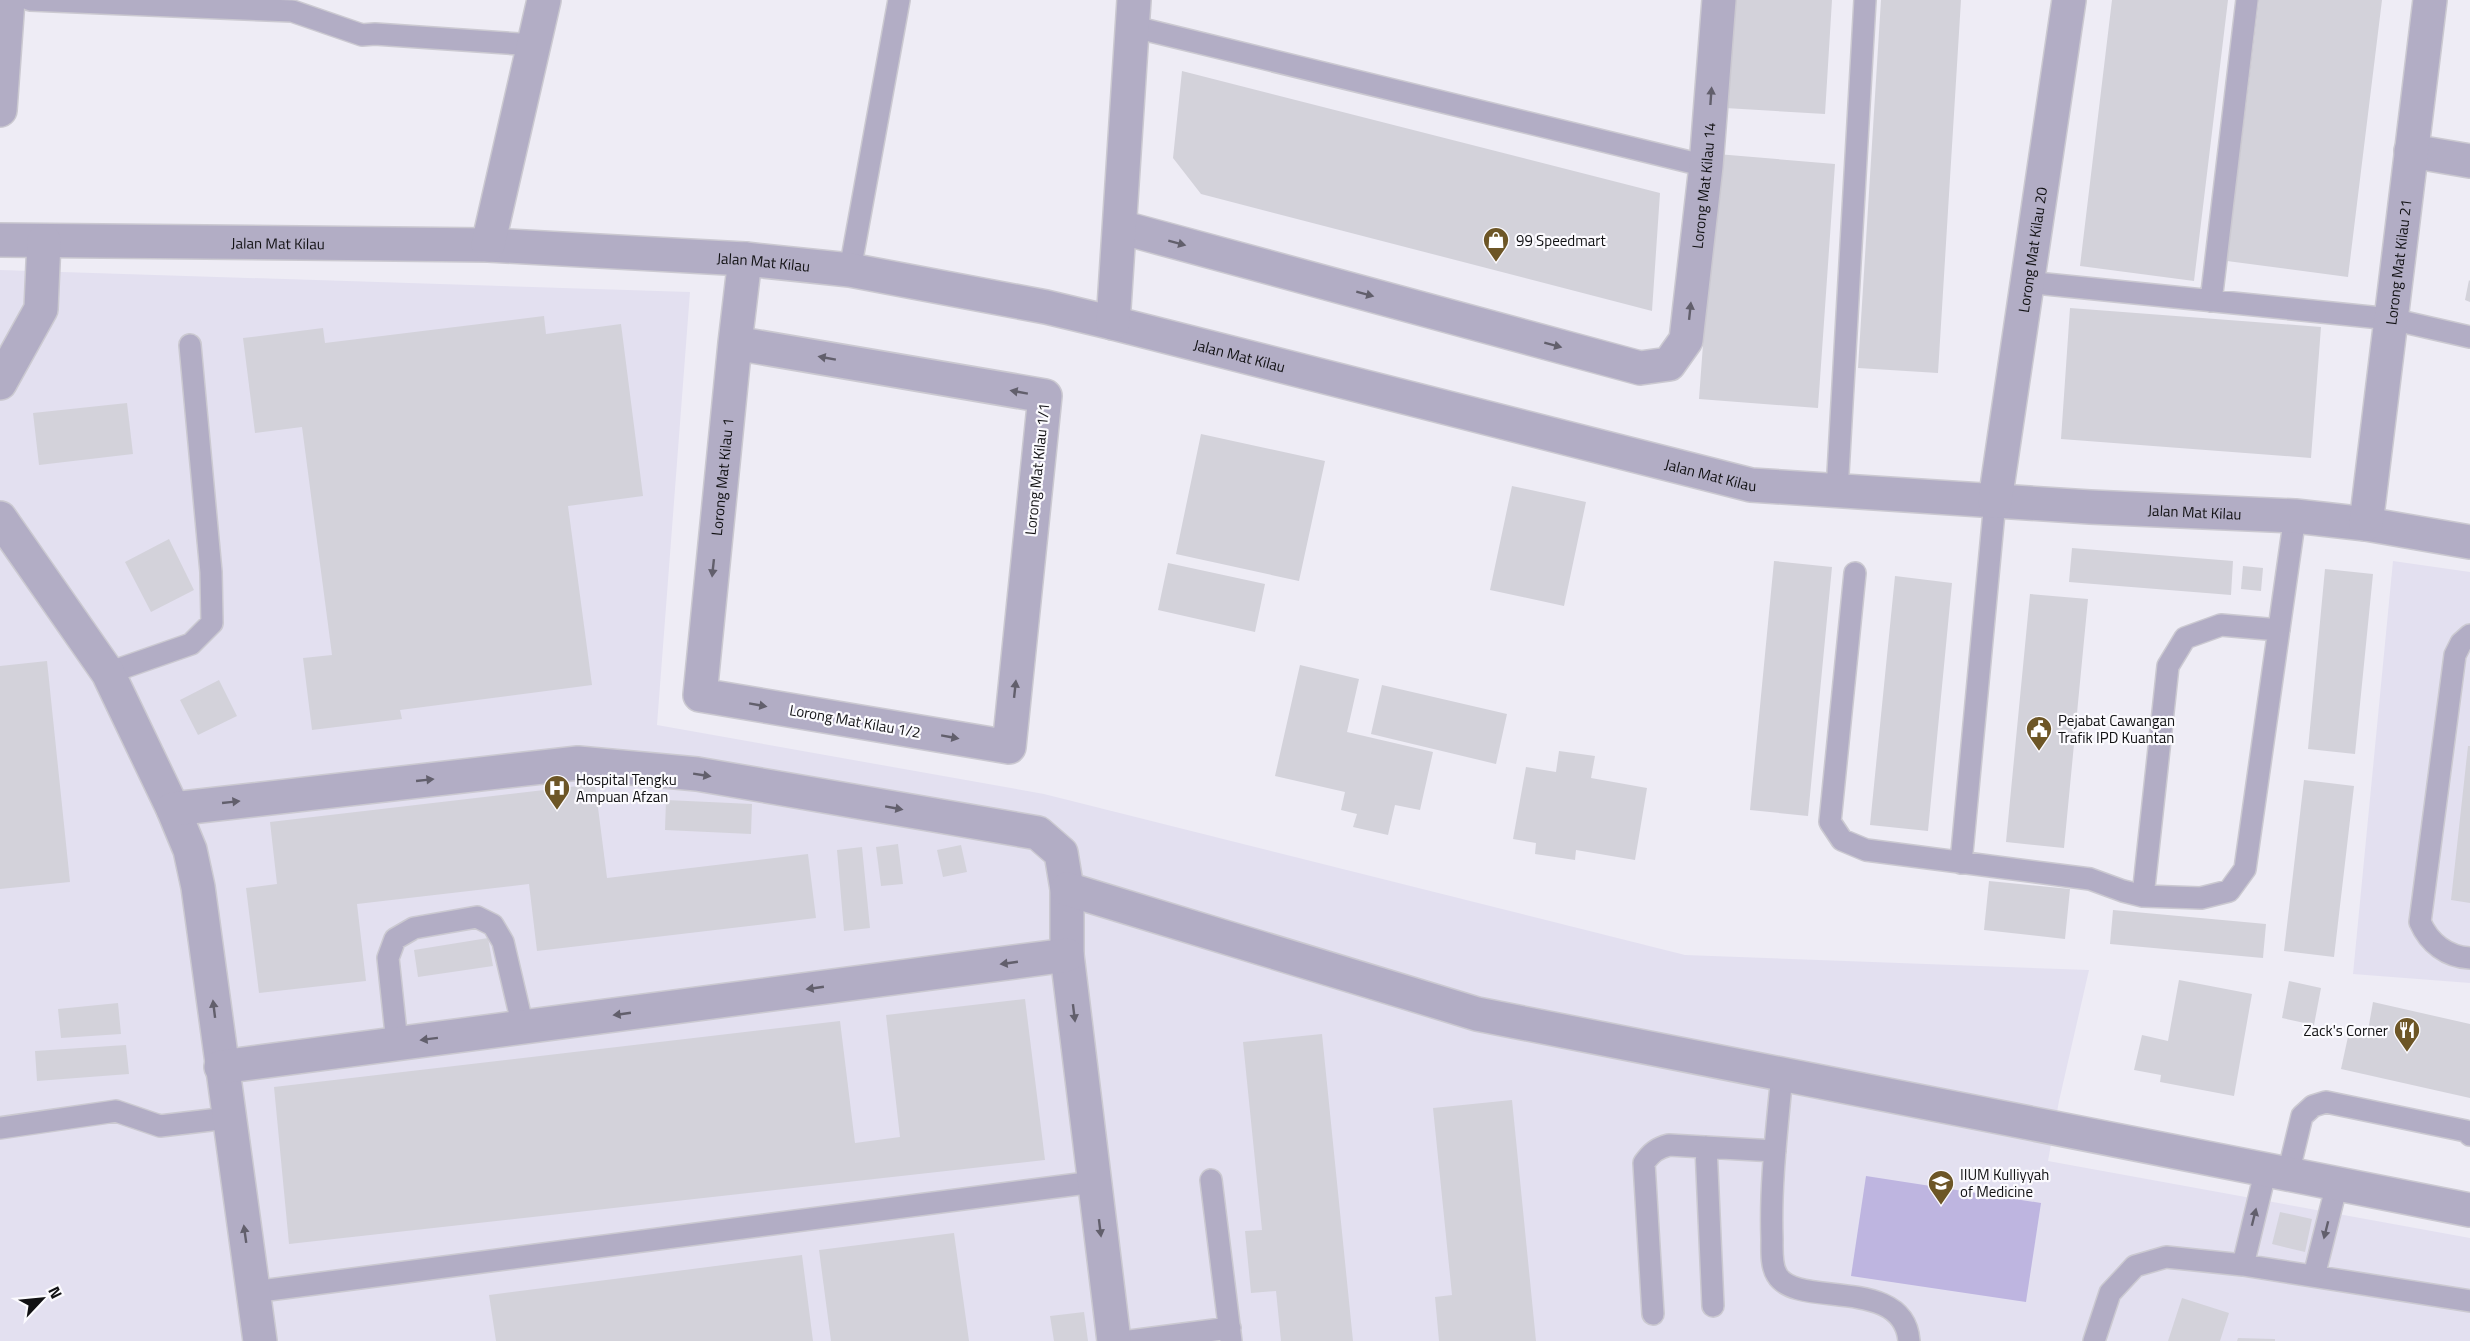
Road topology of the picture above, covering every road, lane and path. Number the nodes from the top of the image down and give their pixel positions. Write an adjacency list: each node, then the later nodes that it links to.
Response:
1 (8, 0): 12 (street)
2 (30, 0): 11 (lane)
3 (544, 0): 11 (street)
4 (899, 0): 21 (lane)
5 (1865, 0): 30 (lane)
6 (2069, 0): 22 (street, Lorong Mat Kilau 20)
7 (2247, 0): 23 (lane)
8 (2430, 0): 13 (street, Lorong Mat Kilau 21)
9 (1716, 1): 15 (street, Lorong Mat Kilau 14, one-way to 9)
10 (1132, 13): 15 (lane); 16 (street)
11 (534, 45): 19 (street)
12 (0, 110)
13 (2411, 151): 14 (street); 24 (street, Lorong Mat Kilau 21)
14 (2470, 161)
15 (1706, 166): 16 (street, Lorong Mat Kilau 14, one-way to 15)
16 (1120, 227): 25 (street)
17 (0, 240): 18 (street, Jalan Mat Kilau)
18 (44, 241): 19 (street, Jalan Mat Kilau); 29 (street)
19 (488, 245): 20 (street, Jalan Mat Kilau)
20 (745, 259): 21 (street, Jalan Mat Kilau); 27 (street, Lorong Mat Kilau 1)
21 (850, 270): 25 (street, Jalan Mat Kilau)
22 (2026, 282): 23 (lane); 31 (street, Lorong Mat Kilau 20)
23 (2211, 300): 24 (lane)
24 (2391, 319): 26 (lane); 34 (street, Lorong Mat Kilau 21)
25 (1113, 322): 30 (street, Jalan Mat Kilau)
26 (2470, 337)
27 (735, 343): 40 (street, Lorong Mat Kilau 1, one-way to 40); 41 (street, Lorong Mat Kilau 1/1, one-way to 27)
28 (190, 345): 39 (lane)
29 (0, 383)
30 (1837, 491): 31 (street, Jalan Mat Kilau)
31 (1995, 501): 32 (street, Jalan Mat Kilau); 43 (lane)
32 (2295, 516): 34 (street, Jalan Mat Kilau); 37 (lane)
33 (0, 518): 39 (street)
34 (2366, 524): 35 (street, Jalan Mat Kilau)
35 (2470, 542)
36 (1855, 573): 43 (lane)
37 (2279, 630): 45 (lane); 45 (lane)
38 (2470, 635): 47 (lane)
39 (108, 673): 42 (street)
40 (700, 695): 41 (street, Lorong Mat Kilau 1/2, one-way to 41)
41 (1009, 747)
42 (173, 809): 44 (street, one-way to 44); 50 (street, one-way to 42)
43 (1961, 863): 45 (lane)
44 (1067, 889): 46 (street); 51 (street)
45 (2143, 896)
46 (1067, 955): 48 (street, one-way to 48); 59 (street, one-way to 59)
47 (2470, 958)
48 (523, 1027): 49 (street, one-way to 49); 49 (lane)
49 (397, 1043): 50 (street)
50 (221, 1067): 52 (street)
51 (1782, 1074): 56 (lane); 57 (street)
52 (228, 1118): 53 (lane); 64 (street, one-way to 52)
53 (0, 1128)
54 (2470, 1135): 57 (lane)
55 (1706, 1147): 56 (lane); 66 (lane); 67 (lane)
56 (1775, 1151): 72 (lane)
57 (2277, 1172): 60 (street); 62 (lane, one-way to 57)
58 (1211, 1180): 68 (lane)
59 (1094, 1182): 64 (lane); 70 (street, one-way to 70)
60 (2337, 1184): 61 (street); 63 (lane, one-way to 63)
61 (2470, 1210)
62 (2243, 1265): 63 (lane); 73 (lane)
63 (2314, 1276): 65 (lane)
64 (253, 1292): 69 (street)
65 (2470, 1300)
66 (1713, 1306)
67 (1653, 1314)
68 (1231, 1335): 71 (lane)
69 (260, 1341)
70 (1114, 1341)
71 (1130, 1341)
72 (1909, 1341)
73 (2094, 1341)

